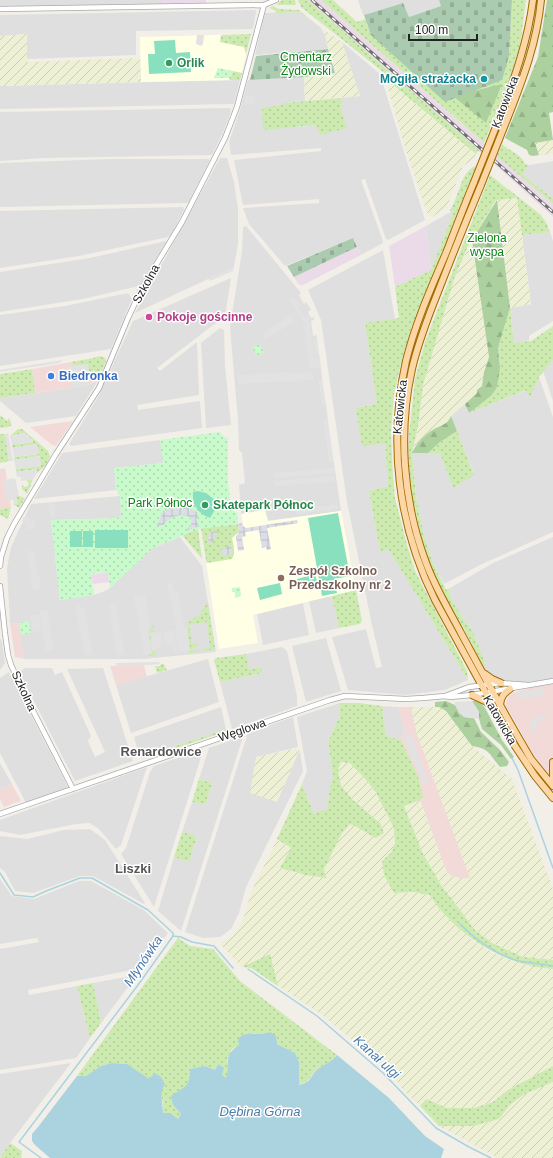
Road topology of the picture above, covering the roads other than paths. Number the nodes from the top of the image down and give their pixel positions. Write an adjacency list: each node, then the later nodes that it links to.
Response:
1 (276, 0): 4 (street)
2 (533, 0): 12 (main road, Katowicka, bridge)
3 (541, 0): 8 (main road, Katowicka, bridge)
4 (264, 5): 5 (street); 6 (street, Szkolna)
5 (0, 9)
6 (0, 566)
7 (0, 586): 24 (street, Szkolna)
8 (481, 670): 10 (main road); 11 (main road, Katowicka)
9 (553, 681): 13 (street, Węglowa)
10 (501, 683): 11 (street, Węglowa); 13 (street, Węglowa)
11 (489, 684): 12 (street, Węglowa); 15 (main road, Katowicka)
12 (480, 685): 16 (main road, Katowicka); 18 (street, Węglowa)
13 (528, 685): 14 (street, Węglowa)
14 (510, 689): 15 (street, Węglowa); 19 (main road)
15 (492, 691): 16 (street, Węglowa); 19 (main road, Katowicka)
16 (484, 692): 17 (street, Węglowa); 20 (main road, Katowicka)
17 (472, 695): 18 (street, Węglowa); 20 (main road)
18 (445, 696): 24 (street, Węglowa)
19 (500, 705): 23 (main road, Katowicka)
20 (491, 706): 25 (main road, Katowicka)
21 (553, 762): 22 (main road)
22 (553, 782)
23 (553, 786)
24 (73, 789): 26 (street, Węglowa)
25 (553, 798)
26 (0, 814)

